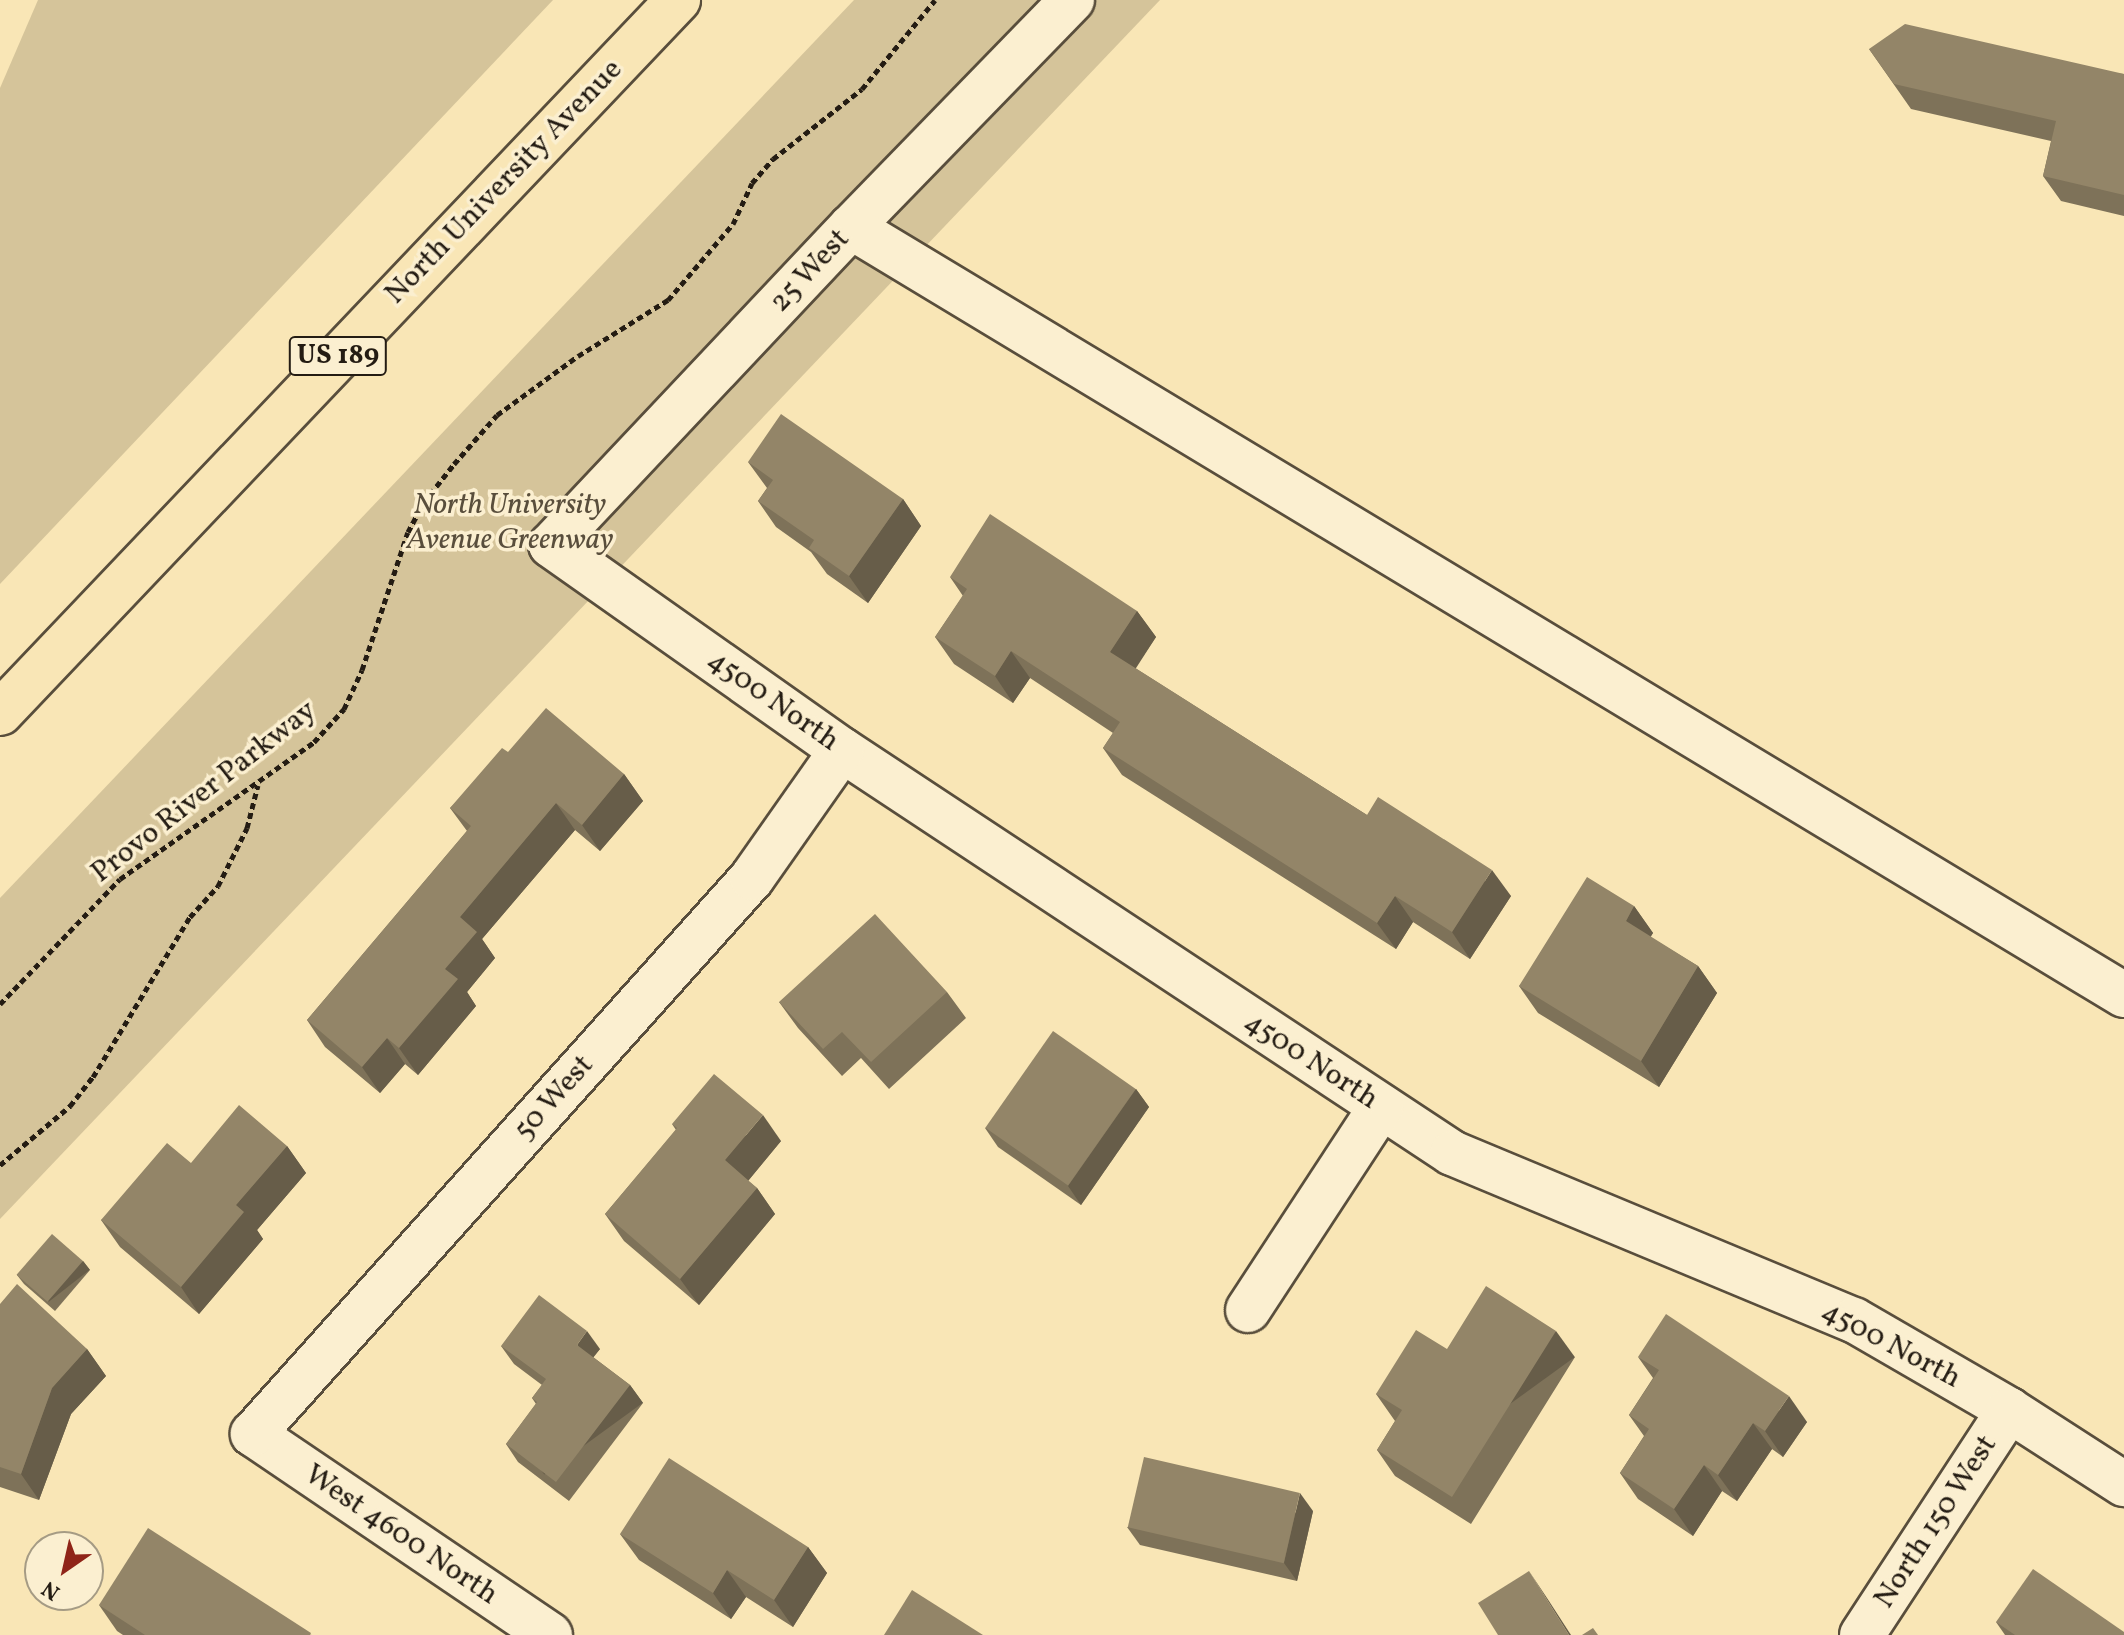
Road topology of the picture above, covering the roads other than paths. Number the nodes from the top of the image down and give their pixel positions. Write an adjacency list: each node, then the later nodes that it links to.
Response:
1 (678, 0): 5 (highway, North University Avenue / US 189)
2 (1072, 0): 3 (street, 25 West)
3 (851, 227): 4 (street, 25 West); 7 (street)
4 (551, 545): 6 (street, 4500 North)
5 (0, 713)
6 (842, 750): 8 (street, 4500 North); 11 (street, 50 West)
7 (2124, 995)
8 (1381, 1107): 9 (street); 10 (street, 4500 North)
9 (1248, 1310)
10 (2009, 1410): 12 (street, 4500 North); 14 (street, North 150 West)
11 (253, 1434): 13 (street, West 4600 North)
12 (2124, 1484)
13 (550, 1635)
14 (1862, 1635)

